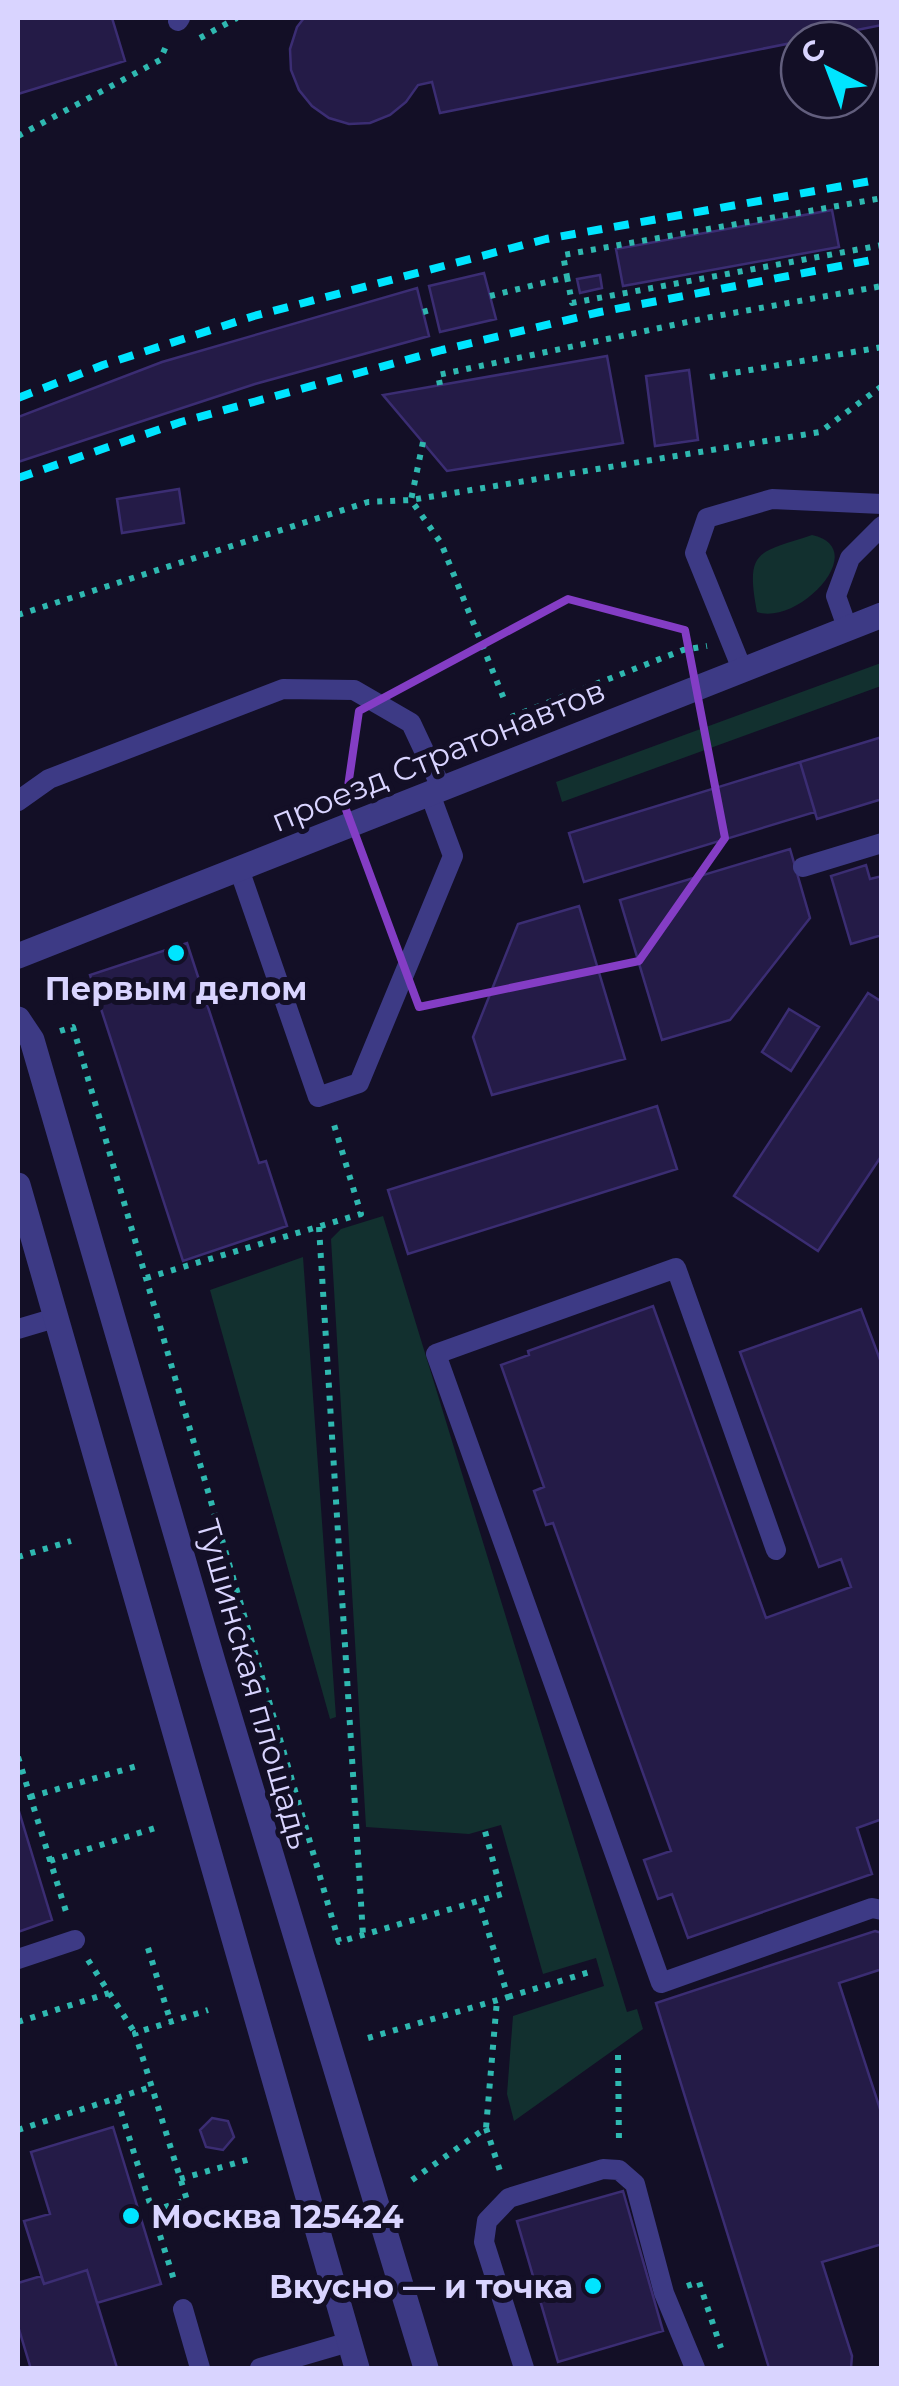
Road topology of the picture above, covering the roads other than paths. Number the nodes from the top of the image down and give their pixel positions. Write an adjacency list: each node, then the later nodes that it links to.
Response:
1 (882, 504): 5 (lane)
2 (882, 526): 4 (lane)
3 (882, 615): 4 (street, проезд Стратонавтов)
4 (847, 627): 5 (street, проезд Стратонавтов)
5 (742, 669): 6 (street, проезд Стратонавтов)
6 (436, 791): 7 (lane); 10 (street, проезд Стратонавтов); 10 (lane)
7 (18, 801)
8 (882, 843): 9 (lane)
9 (804, 867)
10 (239, 869): 11 (street, проезд Стратонавтов)
11 (18, 956)
12 (18, 1019): 25 (street, Тушинская площадь)
13 (18, 1185): 14 (street)
14 (55, 1318): 15 (lane); 21 (street)
15 (18, 1329)
16 (776, 1550): 17 (lane)
17 (882, 1910)
18 (75, 1940): 19 (lane)
19 (18, 1959)
20 (183, 2309): 22 (lane)
21 (349, 2342): 23 (lane); 24 (street)
22 (200, 2368)
23 (260, 2368)
24 (357, 2368)
25 (426, 2368)
26 (524, 2368): 27 (lane)
27 (695, 2368)

